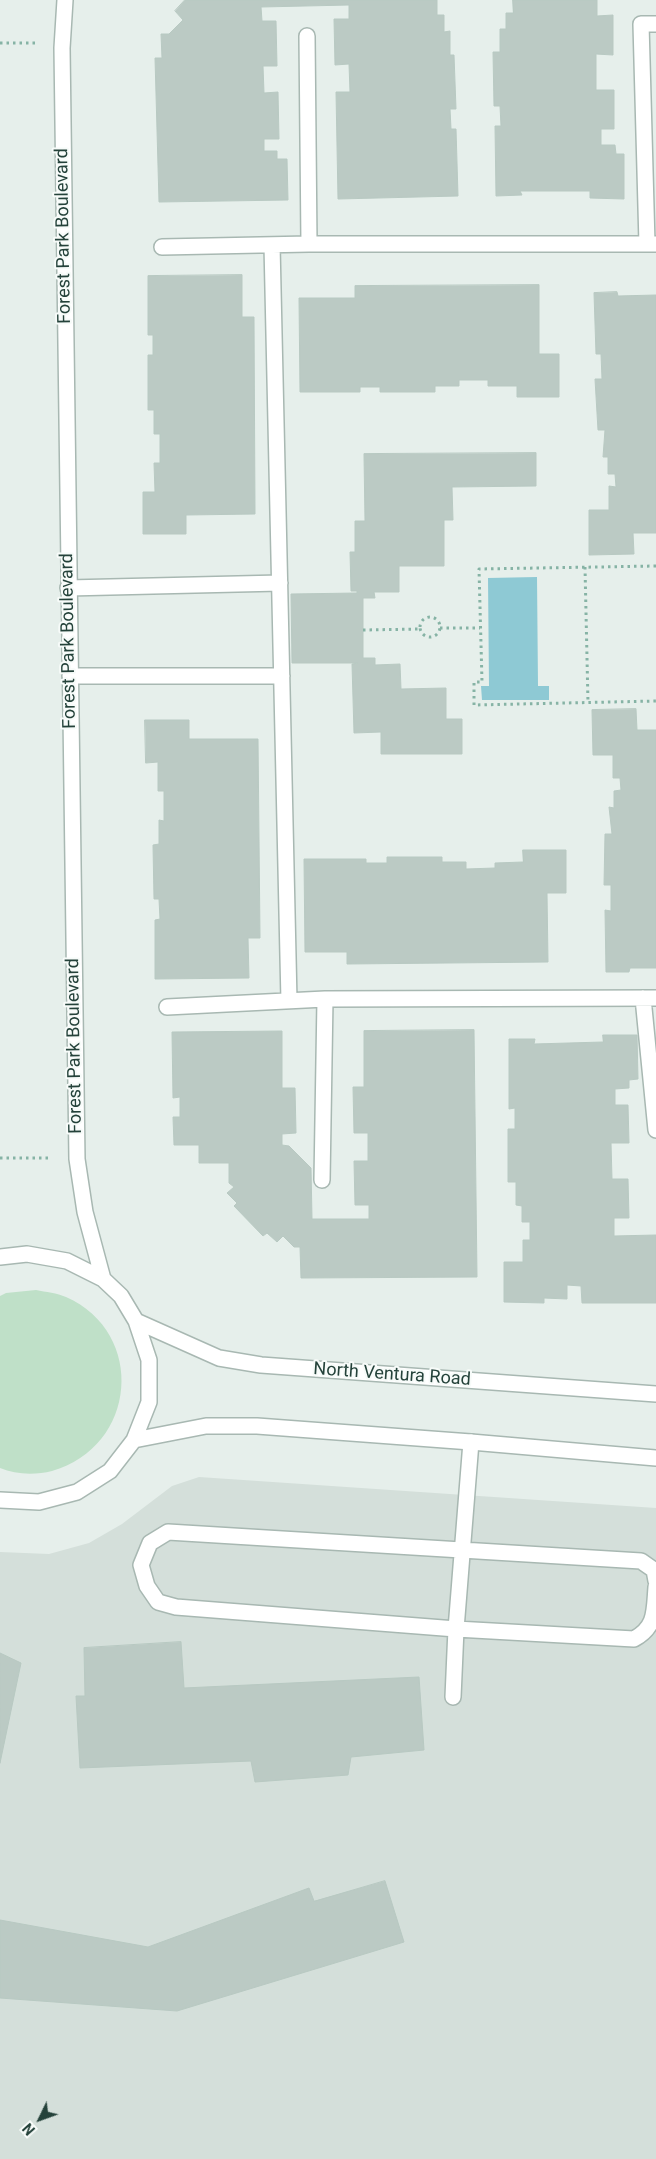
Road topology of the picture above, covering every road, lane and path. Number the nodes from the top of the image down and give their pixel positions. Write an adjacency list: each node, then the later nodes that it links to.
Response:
1 (66, 0): 13 (street, Forest Park Boulevard)
2 (656, 24): 7 (street)
3 (307, 36): 6 (street)
4 (0, 43): 5 (path)
5 (41, 43)
6 (309, 244): 7 (street); 8 (street)
7 (651, 244)
8 (272, 245): 9 (street); 12 (street)
9 (162, 247)
10 (656, 566): 11 (path)
11 (585, 567): 15 (path); 21 (path)
12 (280, 583): 13 (street); 19 (street)
13 (68, 588): 18 (street, Forest Park Boulevard)
14 (440, 628): 15 (path); 16 (path); 16 (path)
15 (480, 628): 21 (path)
16 (420, 629): 17 (path)
17 (363, 630)
18 (70, 676): 19 (street); 31 (street, Forest Park Boulevard)
19 (282, 676): 24 (street)
20 (656, 701): 21 (path)
21 (588, 703)
22 (650, 998): 23 (street); 26 (street)
23 (325, 999): 24 (street); 29 (street)
24 (289, 1001): 25 (street)
25 (167, 1007)
26 (656, 1130)
27 (0, 1158): 28 (path)
28 (52, 1158)
29 (322, 1180)
30 (0, 1257): 31 (street)
31 (103, 1279): 32 (street)
32 (136, 1320): 33 (street, North Ventura Road); 34 (street)
33 (656, 1394)
34 (134, 1440): 35 (street); 37 (street)
35 (471, 1442): 36 (street); 38 (street)
36 (656, 1458)
37 (0, 1500)
38 (463, 1550): 39 (street); 41 (street); 41 (street)
39 (656, 1580)
40 (656, 1587): 41 (street)
41 (456, 1629): 42 (street)
42 (453, 1697)

